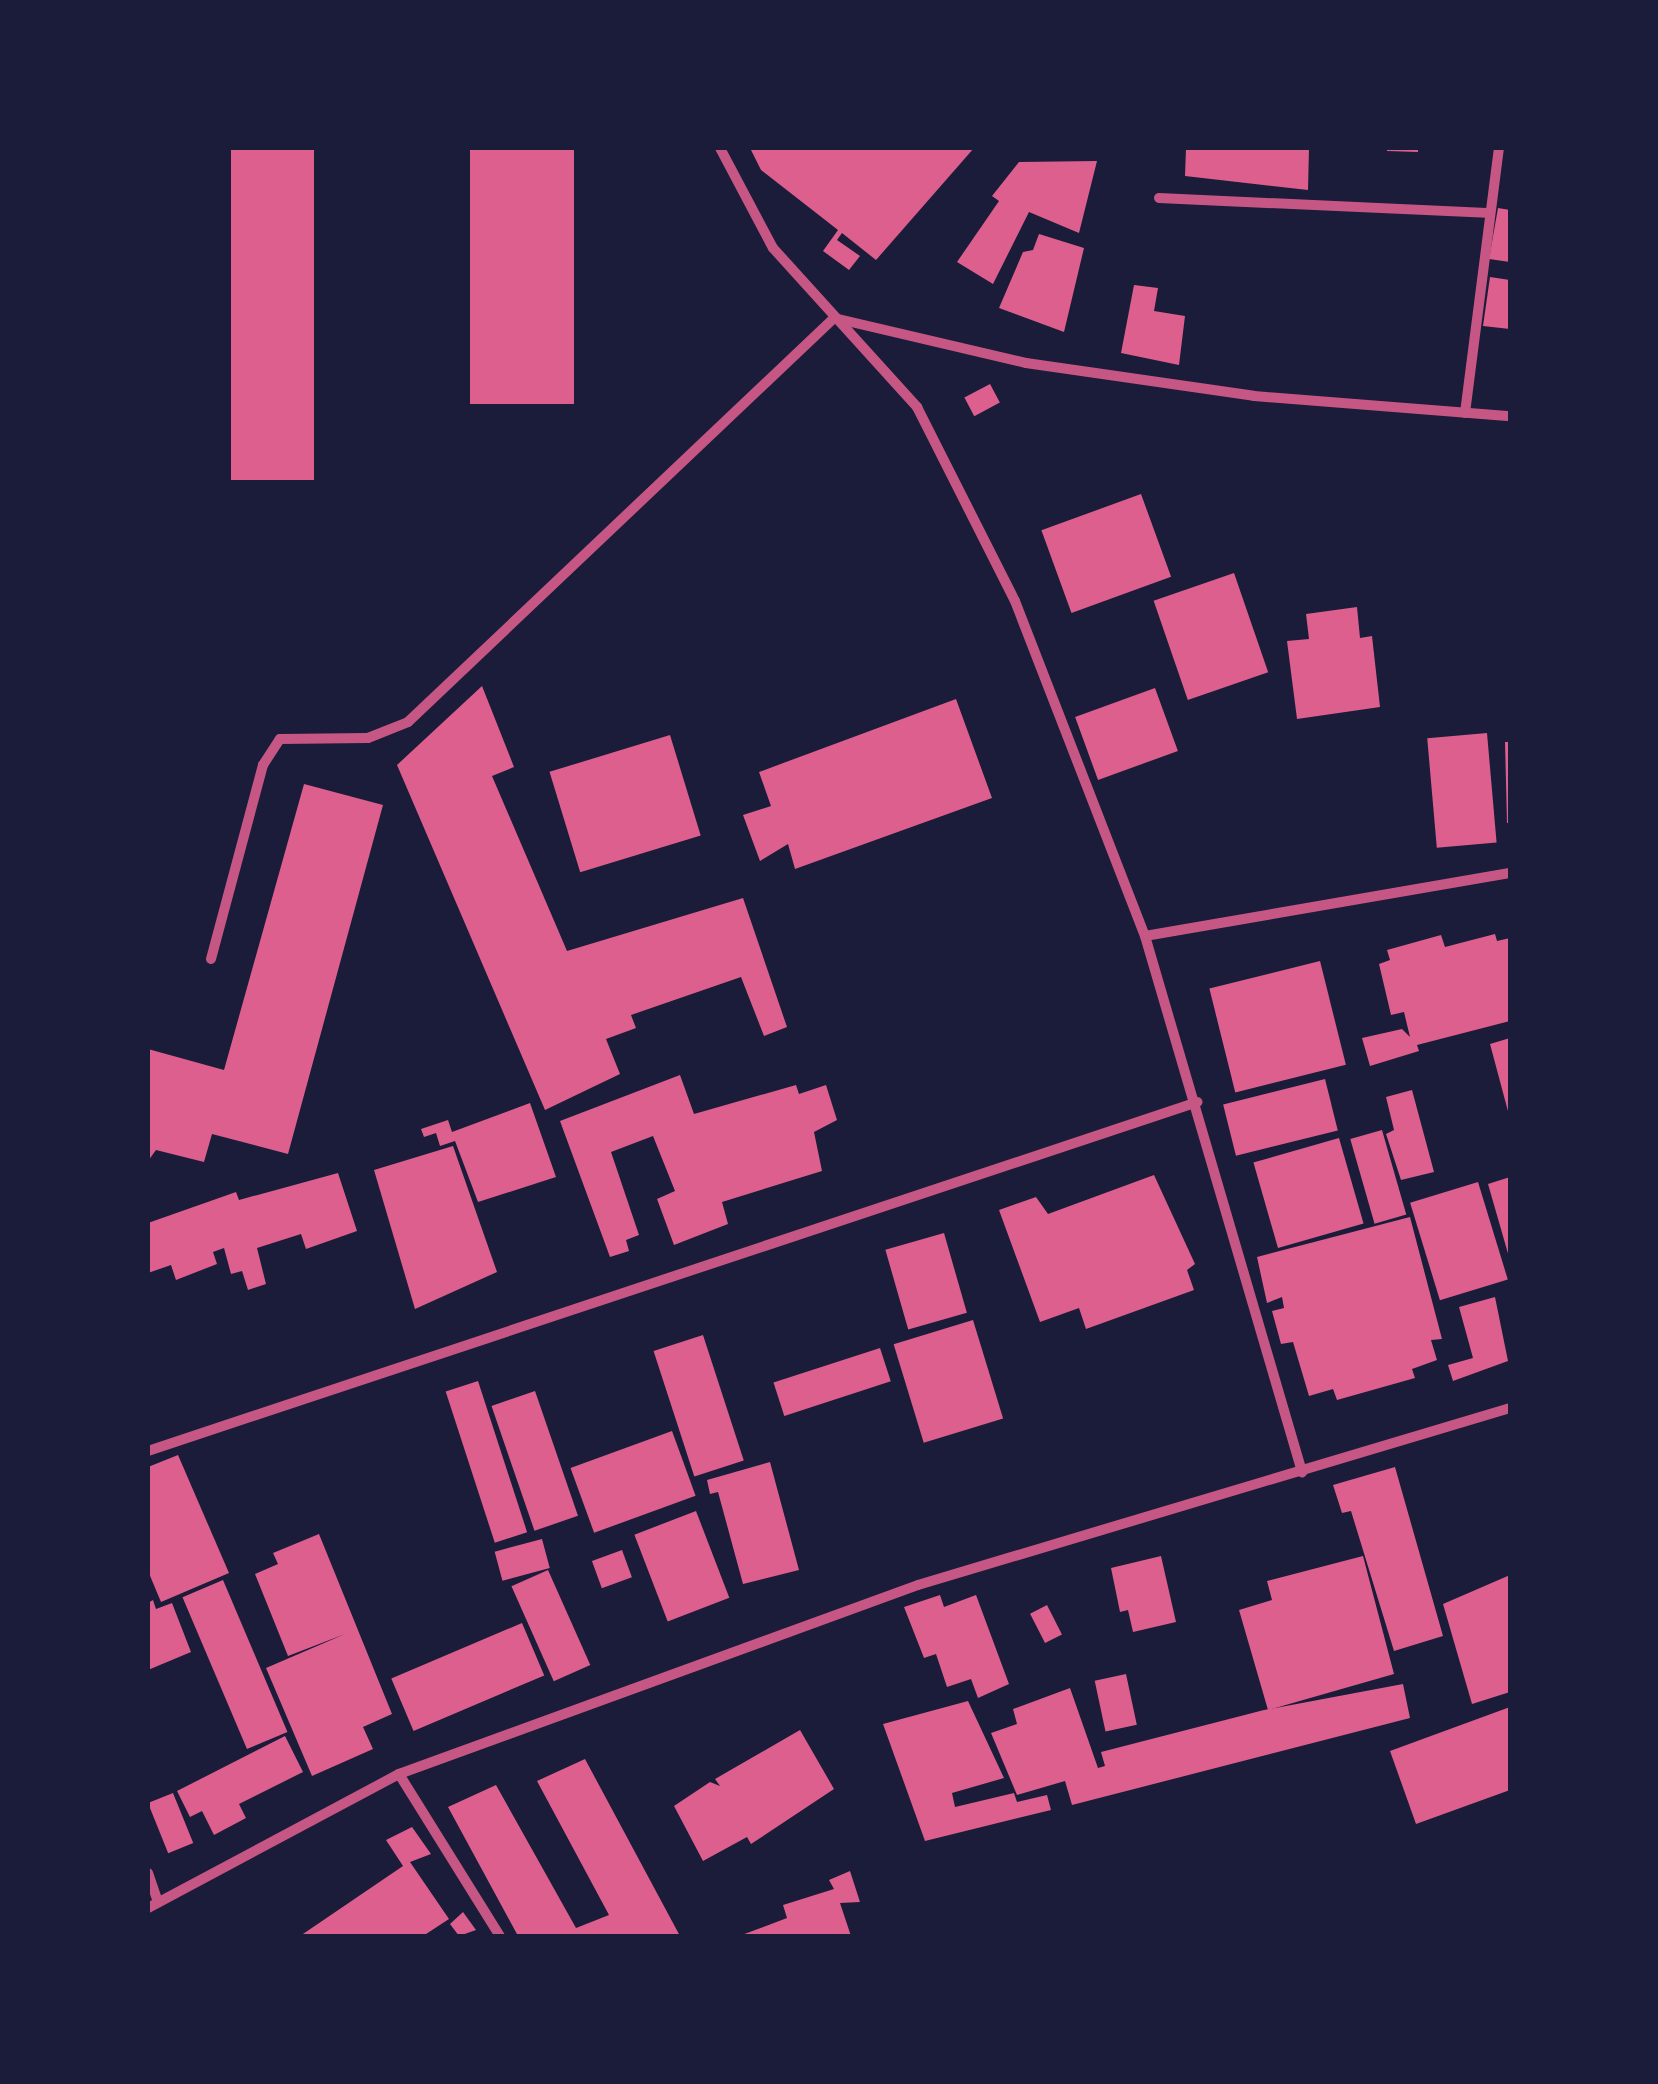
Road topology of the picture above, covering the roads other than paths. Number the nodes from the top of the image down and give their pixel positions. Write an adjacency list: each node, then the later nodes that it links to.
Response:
1 (720, 148): 5 (street)
2 (1499, 148): 4 (street)
3 (1159, 198): 4 (street)
4 (1487, 213): 6 (street)
5 (834, 318): 6 (street); 9 (street); 10 (street)
6 (1465, 413): 7 (street)
7 (1510, 416)
8 (1510, 874): 9 (street)
9 (1145, 936): 11 (street)
10 (210, 960)
11 (1198, 1102): 13 (street); 14 (street)
12 (1510, 1408): 14 (street)
13 (148, 1451)
14 (1302, 1472): 15 (street)
15 (399, 1774): 17 (street); 18 (street)
16 (148, 1873): 17 (street)
17 (153, 1905)
18 (500, 1936)

